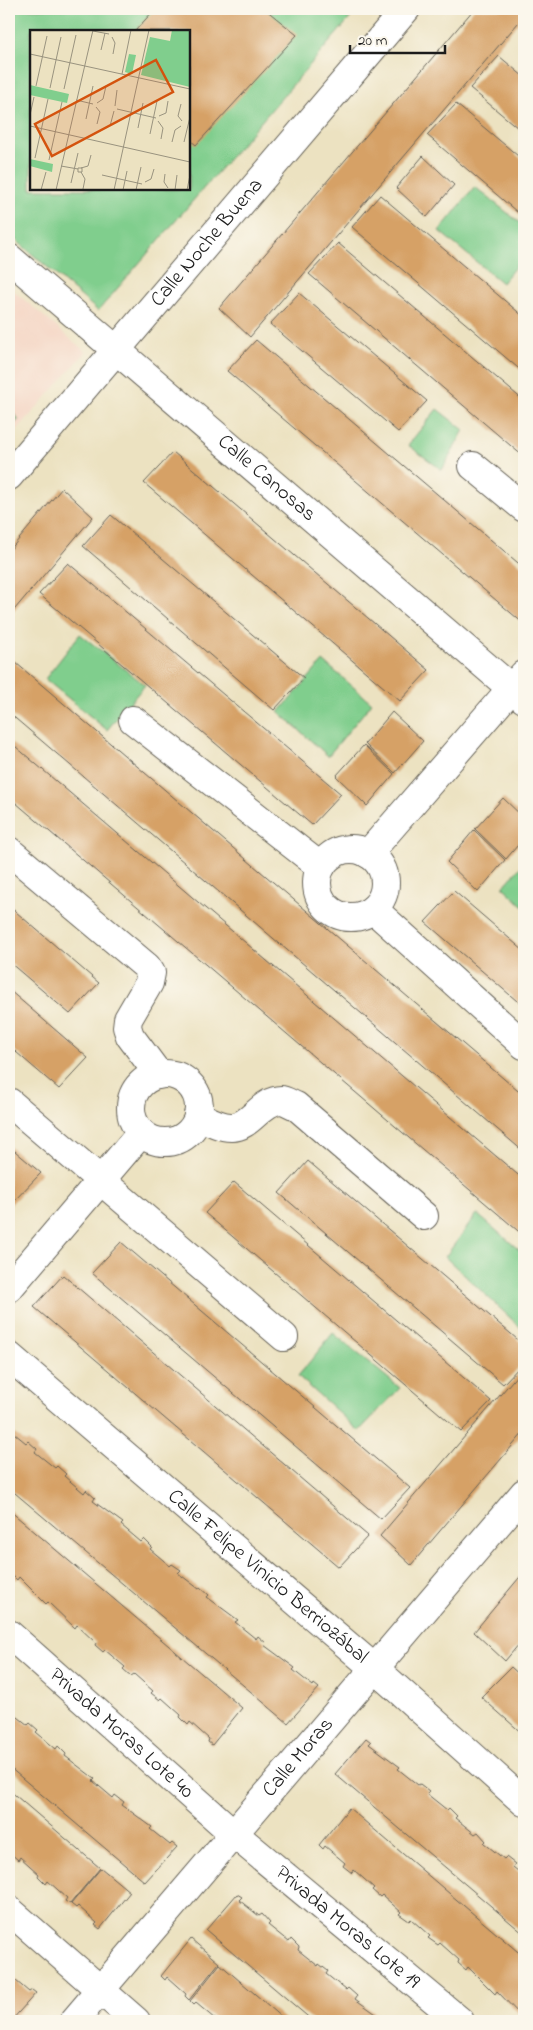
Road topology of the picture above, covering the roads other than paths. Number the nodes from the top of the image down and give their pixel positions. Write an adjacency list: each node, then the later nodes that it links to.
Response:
1 (406, 9): 3 (street, Calle Noche Buena)
2 (9, 258): 3 (street, Calle Canosas)
3 (116, 349): 5 (street, Calle Noche Buena); 7 (street, Calle Canosas)
4 (473, 466): 6 (street)
5 (9, 476)
6 (524, 508)
7 (520, 687): 10 (street)
8 (133, 720): 11 (street)
9 (9, 851): 14 (street)
10 (368, 854): 11 (street); 12 (street)
11 (321, 867): 12 (street)
12 (373, 909): 13 (street)
13 (524, 1045)
14 (159, 1075): 16 (street); 17 (street)
15 (9, 1102): 18 (street)
16 (198, 1115): 17 (street); 19 (street)
17 (141, 1134): 18 (street)
18 (102, 1180): 20 (street); 21 (street)
19 (424, 1216)
20 (9, 1288)
21 (284, 1337)
22 (9, 1356): 25 (street, Calle Felipe Vinicio Berriozábal)
23 (524, 1493): 25 (street, Calle Moras)
24 (9, 1634): 27 (street, Privada Moras Lote 40)
25 (374, 1668): 26 (street, Calle Felipe Vinicio Berriozábal); 27 (street, Calle Moras)
26 (524, 1802)
27 (233, 1833): 29 (street, Calle Moras); 32 (street, Privada Moras Lote 19)
28 (9, 1910): 29 (street)
29 (99, 1991): 30 (street, Calle Moras); 31 (street)
30 (74, 2021)
31 (136, 2021)
32 (460, 2021)

